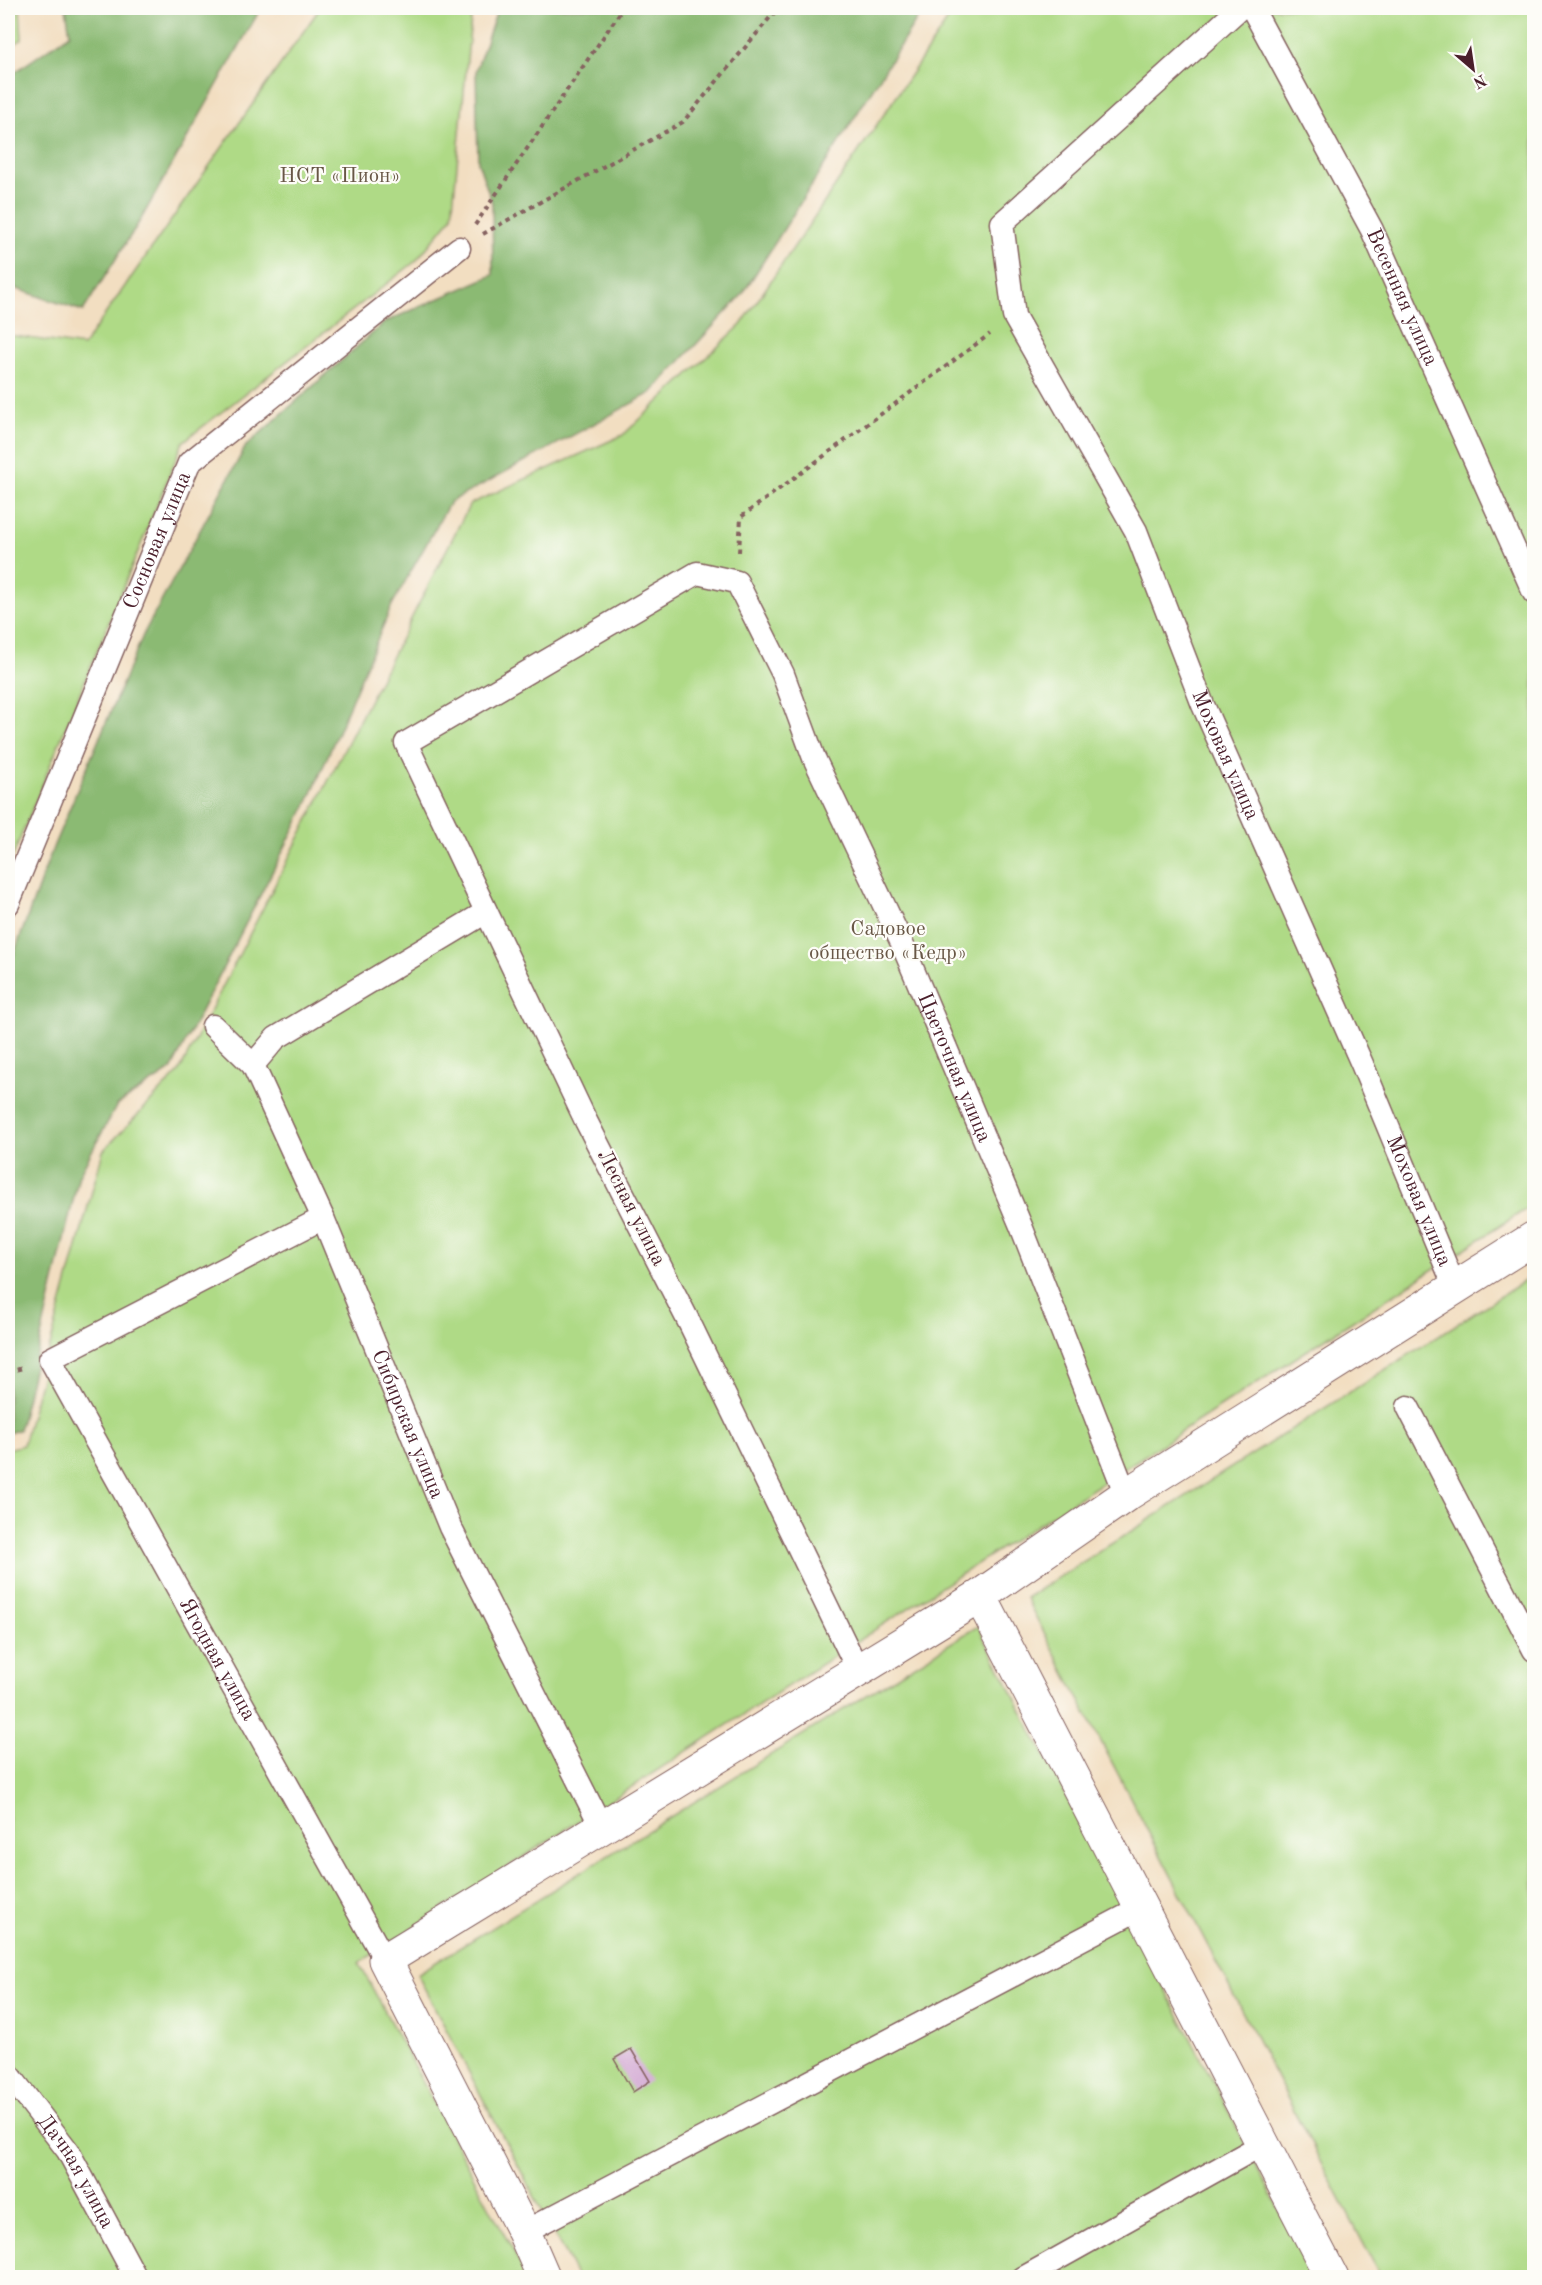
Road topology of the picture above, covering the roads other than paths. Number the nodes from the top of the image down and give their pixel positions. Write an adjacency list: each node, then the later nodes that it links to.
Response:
1 (1240, 8): 12 (lane, Моховая улица)
2 (1252, 8): 4 (lane, Весенняя улица)
3 (459, 248): 6 (lane, Сосновая улица)
4 (1534, 593)
5 (406, 743): 7 (lane, Лесная улица); 14 (lane, Цветочная улица)
6 (8, 904)
7 (486, 912): 9 (lane); 17 (lane, Лесная улица)
8 (213, 1026): 9 (lane, Сибирская улица)
9 (253, 1065): 10 (lane, Сибирская улица)
10 (323, 1218): 18 (lane, Сибирская улица); 20 (lane, Ягодная улица)
11 (1534, 1238): 12 (street)
12 (1456, 1290): 14 (street)
13 (1408, 1407): 16 (lane)
14 (1126, 1495): 15 (street)
15 (980, 1596): 17 (street); 19 (street)
16 (1534, 1650)
17 (859, 1672): 18 (street)
18 (601, 1826): 20 (street)
19 (1141, 1908): 22 (street); 23 (lane)
20 (386, 1960): 23 (street)
21 (8, 2073): 24 (lane, Дачная улица)
22 (1263, 2144): 26 (lane); 27 (street)
23 (524, 2232): 25 (street)
24 (136, 2277)
25 (544, 2277)
26 (1023, 2277)
27 (1332, 2277)

